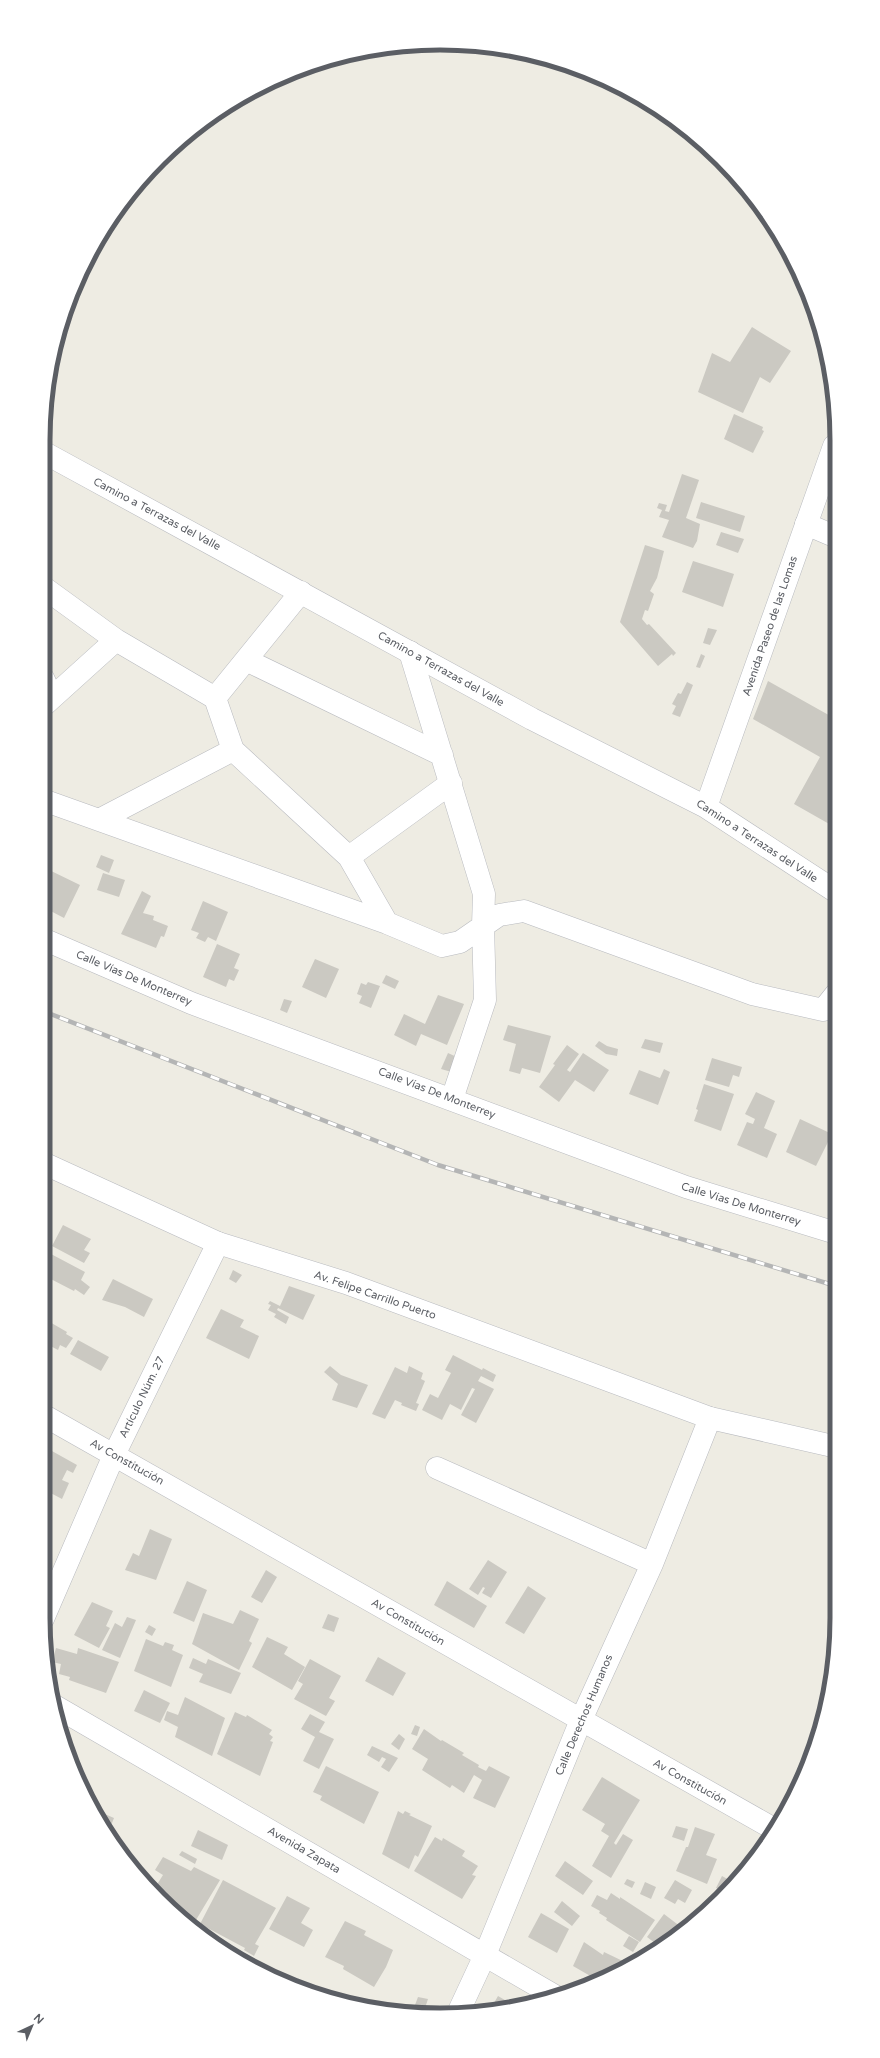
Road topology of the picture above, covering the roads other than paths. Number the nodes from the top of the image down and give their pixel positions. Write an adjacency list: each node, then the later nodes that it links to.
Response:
1 (50, 456): 6 (street, Camino a Terrazas del Valle)
2 (830, 457): 3 (street, Avenida Paseo de las Lomas)
3 (806, 524): 4 (street); 16 (street, Avenida Paseo de las Lomas)
4 (830, 534)
5 (50, 592): 7 (street)
6 (301, 592): 8 (street, Camino a Terrazas del Valle); 9 (street)
7 (116, 640): 10 (street); 11 (street)
8 (410, 652): 13 (street); 16 (street, Camino a Terrazas del Valle)
9 (246, 660): 11 (street); 13 (street)
10 (50, 691)
11 (215, 698): 12 (street)
12 (233, 750): 17 (street); 18 (street)
13 (442, 755): 14 (street)
14 (451, 783): 18 (street); 21 (street)
15 (50, 802): 17 (street)
16 (706, 807): 19 (street, Camino a Terrazas del Valle)
17 (99, 820): 20 (street)
18 (349, 857): 20 (street)
19 (830, 888)
20 (387, 923): 21 (street)
21 (483, 925): 23 (street); 24 (street)
22 (50, 942): 24 (street, Calle Vías De Monterrey)
23 (830, 1006)
24 (452, 1099): 26 (street, Calle Vías De Monterrey)
25 (50, 1166): 27 (street, Av. Felipe Carrillo Puerto)
26 (830, 1231)
27 (218, 1243): 28 (street, Av. Felipe Carrillo Puerto); 31 (street, Artículo Núm. 27)
28 (710, 1418): 30 (street, Av. Felipe Carrillo Puerto); 33 (street, Calle Derechos Humanos)
29 (50, 1419): 31 (street, Av Constitución)
30 (830, 1446)
31 (114, 1455): 34 (street, Artículo Núm. 27); 36 (street, Av Constitución)
32 (437, 1468): 33 (street)
33 (652, 1564): 36 (street, Calle Derechos Humanos)
34 (50, 1603)
35 (61, 1709): 38 (street, Avenida Zapata)
36 (580, 1720): 37 (street, Av Constitución); 38 (street, Calle Derechos Humanos)
37 (769, 1826)
38 (485, 1955): 39 (street, Avenida Zapata); 40 (street, Calle Derechos Humanos)
39 (549, 1992)
40 (461, 2007)

